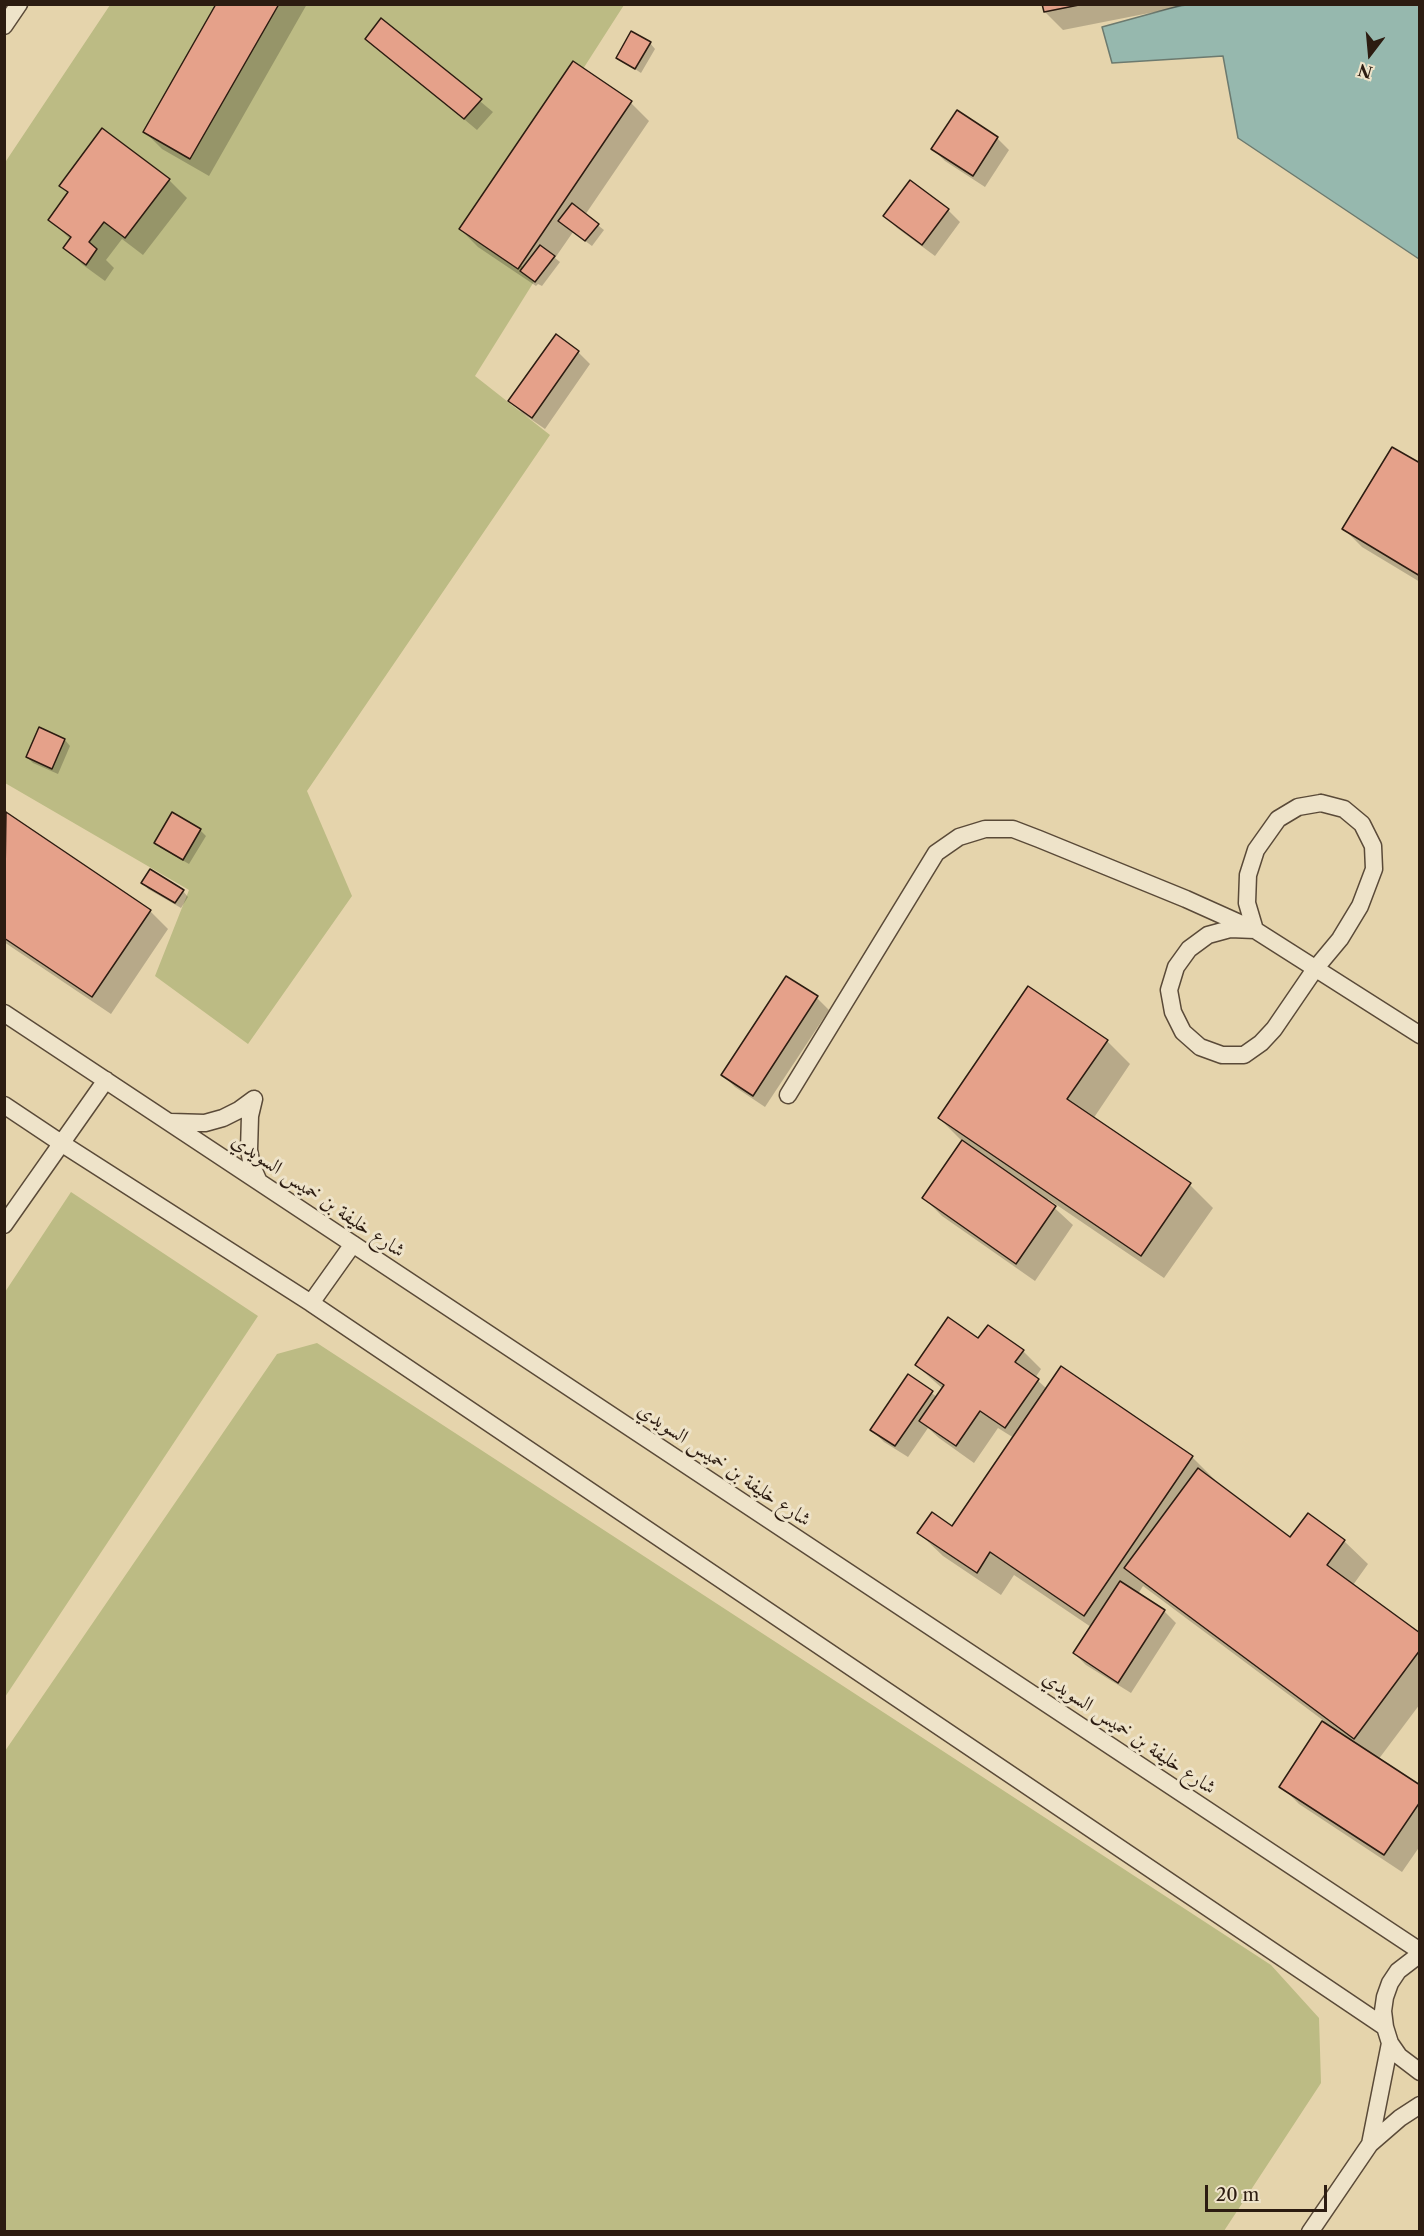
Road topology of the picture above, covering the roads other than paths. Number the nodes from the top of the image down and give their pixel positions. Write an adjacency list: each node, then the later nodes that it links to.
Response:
1 (19, 4): 2 (lane)
2 (4, 26)
3 (1255, 930): 4 (lane); 4 (lane); 4 (lane); 8 (lane)
4 (1315, 969): 6 (lane)
5 (4, 1013): 7 (lane, شارع خليفة بن خميس السويدي)
6 (1419, 1035)
7 (106, 1080): 10 (lane, شارع خليفة بن خميس السويدي); 11 (lane)
8 (789, 1095)
9 (4, 1105): 11 (lane)
10 (168, 1122): 12 (lane, شارع خليفة بن خميس السويدي); 12 (lane)
11 (61, 1143): 13 (lane); 15 (lane)
12 (259, 1182): 14 (lane, شارع خليفة بن خميس السويدي)
13 (4, 1225)
14 (353, 1244): 15 (lane); 16 (lane, شارع خليفة بن خميس السويدي)
15 (311, 1303): 17 (lane)
16 (1419, 1953): 17 (lane)
17 (1385, 2026): 18 (lane)
18 (1390, 2043): 19 (lane); 21 (lane)
19 (1419, 2072)
20 (1419, 2105): 21 (lane)
21 (1370, 2144): 22 (lane)
22 (1310, 2232)

